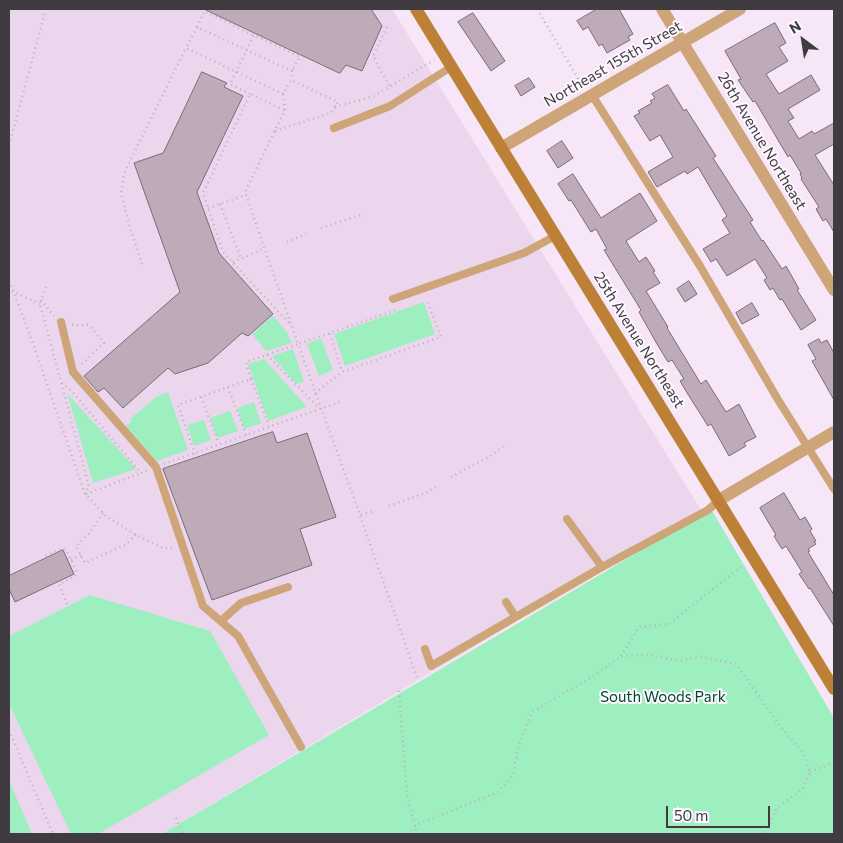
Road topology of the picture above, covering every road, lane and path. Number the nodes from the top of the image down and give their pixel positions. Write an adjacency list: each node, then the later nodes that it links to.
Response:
1 (46, 9): 26 (path)
2 (416, 9): 14 (street, 25th Avenue Northeast)
3 (536, 9): 21 (path)
4 (662, 9): 10 (street, 26th Avenue Northeast)
5 (740, 9): 10 (street, Northeast 155th Street)
6 (206, 10): 7 (path); 9 (path)
7 (197, 27): 11 (path); 12 (path)
8 (387, 27): 18 (path)
9 (254, 35): 12 (path); 15 (path)
10 (683, 42): 21 (street, Northeast 155th Street); 42 (street, 26th Avenue Northeast)
11 (186, 48): 16 (path); 39 (path)
12 (246, 51): 15 (path); 16 (path)
13 (434, 60): 18 (path)
14 (451, 67): 24 (lane); 27 (street, 25th Avenue Northeast)
15 (292, 71): 17 (path)
16 (236, 72): 19 (path); 20 (path)
17 (291, 80): 20 (path); 22 (path)
18 (390, 87): 22 (path)
19 (250, 94): 23 (path); 30 (path)
20 (283, 94): 23 (path)
21 (590, 96): 27 (street, Northeast 155th Street); 68 (lane)
22 (335, 107): 25 (path)
23 (285, 110): 25 (path)
24 (334, 128)
25 (275, 131): 28 (path)
26 (9, 145)
27 (501, 148): 34 (street, 25th Avenue Northeast)
28 (246, 195): 29 (path); 36 (path)
29 (220, 204): 30 (path); 37 (path)
30 (208, 208): 38 (path)
31 (364, 214): 32 (path)
32 (321, 228)
33 (306, 234): 35 (path)
34 (555, 236): 44 (lane); 76 (street, 25th Avenue Northeast)
35 (287, 242)
36 (265, 248): 37 (path); 50 (path)
37 (241, 259): 38 (path)
38 (233, 262): 50 (path)
39 (142, 264)
40 (9, 281): 43 (path)
41 (46, 287): 45 (path)
42 (834, 290)
43 (12, 291): 47 (path); 75 (path)
44 (393, 299)
45 (41, 300): 47 (path); 49 (path)
46 (418, 302): 55 (path)
47 (40, 304): 57 (path)
48 (401, 308): 51 (path)
49 (61, 322): 54 (path); 70 (lane)
50 (292, 326): 52 (path)
51 (330, 334): 52 (path); 55 (path)
52 (298, 344): 53 (path); 59 (path)
53 (267, 355): 56 (path); 62 (path)
54 (82, 364)
55 (342, 372): 59 (path)
56 (251, 379): 58 (path); 63 (path)
57 (62, 384): 71 (path); 75 (path)
58 (228, 387): 60 (path); 65 (path)
59 (315, 393): 62 (path)
60 (201, 397): 66 (path); 69 (path)
61 (342, 401): 62 (path)
62 (320, 409): 63 (path); 80 (path)
63 (270, 427): 65 (path)
64 (834, 432): 68 (street)
65 (246, 435): 66 (path)
66 (219, 445): 69 (path)
67 (504, 445): 72 (path)
68 (808, 447): 74 (lane); 76 (street)
69 (195, 454): 70 (path)
70 (156, 467): 71 (path); 83 (lane)
71 (141, 473): 75 (path)
72 (451, 477)
73 (438, 486): 77 (path)
74 (834, 489)
75 (85, 494): 79 (path)
76 (719, 500): 88 (lane); 97 (street, 25th Avenue Northeast)
77 (389, 506)
78 (374, 511): 80 (path)
79 (103, 513): 82 (path); 84 (path)
80 (360, 516): 96 (path)
81 (567, 519): 88 (lane)
82 (136, 535): 83 (path); 84 (path)
83 (182, 548): 93 (lane)
84 (81, 555): 86 (path)
85 (46, 556): 86 (path)
86 (71, 560): 91 (path)
87 (742, 566): 95 (path)
88 (602, 567): 92 (lane)
89 (288, 587): 93 (lane)
90 (506, 602): 92 (lane)
91 (68, 606)
92 (514, 616): 94 (lane)
93 (221, 621): 100 (lane)
94 (425, 649)
95 (621, 656): 102 (path); 104 (path)
96 (417, 677)
97 (834, 689)
98 (399, 691): 104 (path)
99 (9, 730): 105 (path)
100 (301, 747)
101 (834, 762): 102 (path)
102 (810, 772): 109 (path)
103 (176, 818): 106 (path)
104 (416, 825): 107 (path); 108 (path)
105 (53, 834)
106 (182, 834)
107 (408, 834)
108 (417, 834)
109 (764, 834)

